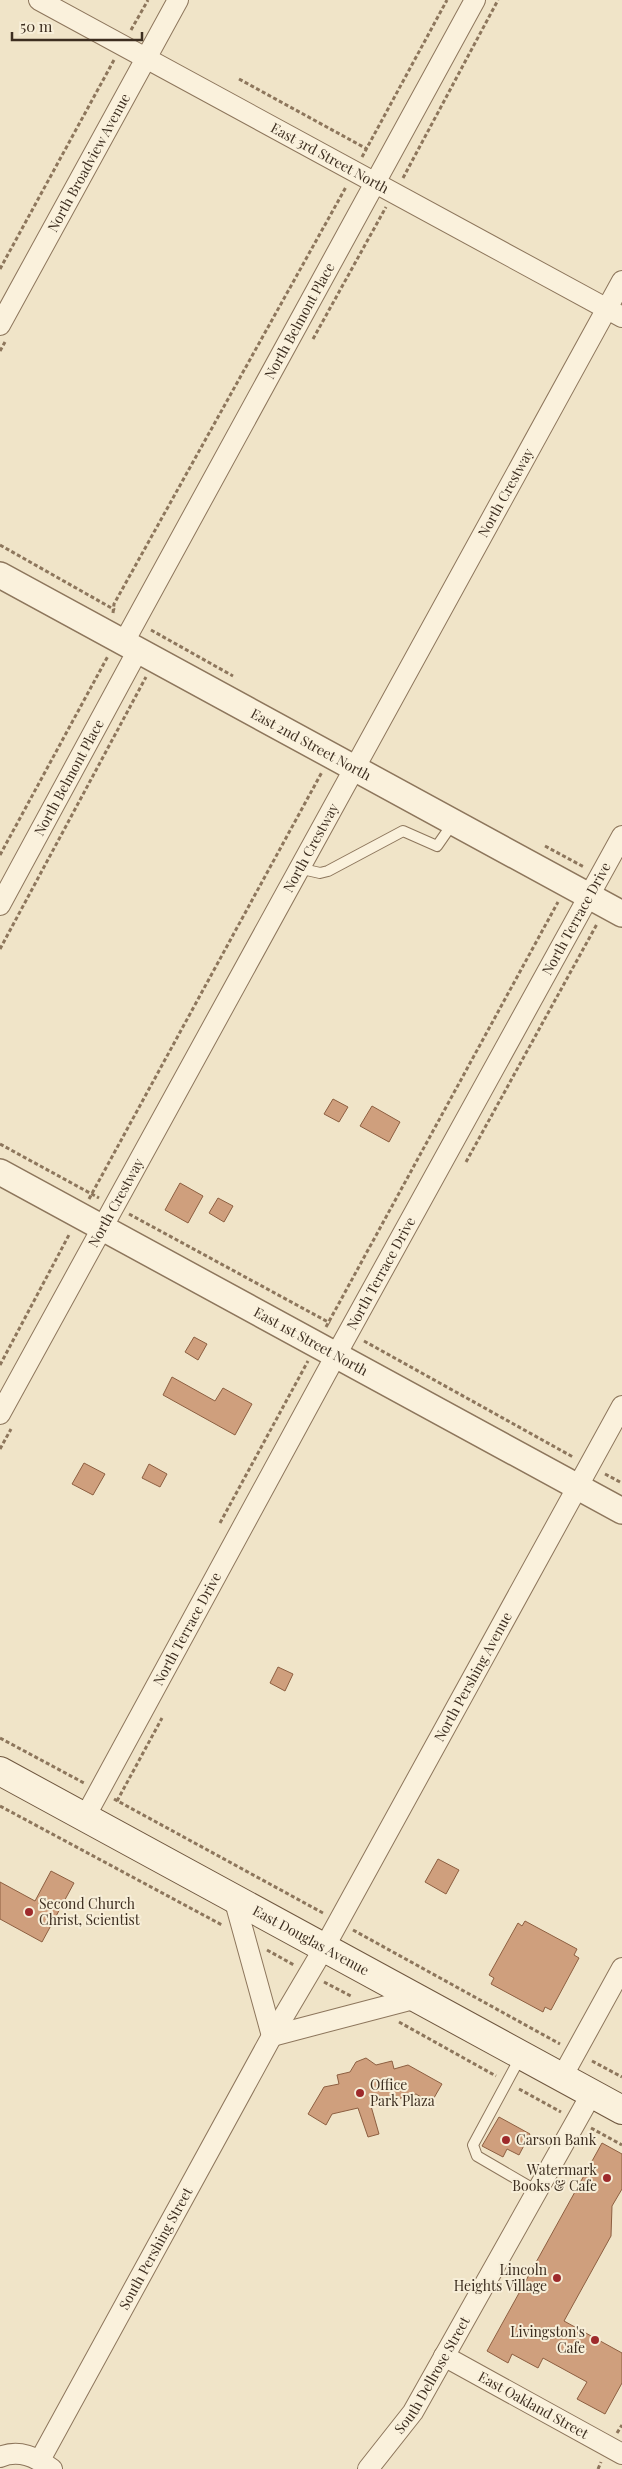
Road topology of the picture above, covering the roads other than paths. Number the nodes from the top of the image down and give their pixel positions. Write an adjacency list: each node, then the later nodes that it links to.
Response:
1 (39, 0): 4 (street, East 3rd Street North)
2 (178, 0): 4 (street, North Broadview Avenue)
3 (475, 0): 5 (street, North Belmont Place)
4 (146, 58): 5 (street, East 3rd Street North); 8 (street, North Broadview Avenue)
5 (375, 182): 7 (street, East 3rd Street North); 10 (street, North Belmont Place)
6 (622, 281): 7 (street, North Crestway)
7 (614, 313): 11 (street, North Crestway)
8 (0, 325)
9 (0, 575): 10 (street, East 2nd Street North)
10 (139, 639): 11 (street, East 2nd Street North); 16 (street, North Belmont Place)
11 (353, 767): 12 (street, East 2nd Street North); 14 (street, North Crestway)
12 (454, 822): 14 (lane); 15 (street, East 2nd Street North)
13 (622, 836): 15 (street, North Terrace Drive)
14 (298, 868): 18 (street, North Crestway)
15 (594, 890): 19 (street, North Terrace Drive)
16 (0, 905)
17 (0, 1172): 18 (street, East 1st Street North)
18 (102, 1228): 19 (street, East 1st Street North); 21 (street, North Crestway)
19 (326, 1350): 22 (street, East 1st Street North); 25 (street, North Terrace Drive)
20 (622, 1406): 22 (street, North Pershing Avenue)
21 (0, 1414)
22 (578, 1487): 23 (street, East 1st Street North); 27 (street, North Pershing Avenue)
23 (622, 1511)
24 (0, 1771): 25 (main road, East Douglas Avenue)
25 (85, 1817): 26 (main road, East Douglas Avenue)
26 (234, 1898): 27 (main road, East Douglas Avenue); 30 (street)
27 (324, 1948): 29 (main road, East Douglas Avenue); 30 (street, South Pershing Street)
28 (622, 1968): 32 (street)
29 (417, 1998): 30 (street); 31 (main road, East Douglas Avenue)
30 (272, 2036): 39 (street, South Pershing Street)
31 (521, 2055): 32 (main road, East Douglas Avenue); 35 (lane)
32 (562, 2077): 33 (main road, East Douglas Avenue)
33 (592, 2093): 34 (main road, East Douglas Avenue); 35 (street, South Dellrose Street)
34 (622, 2110)
35 (537, 2191): 36 (street, South Dellrose Street)
36 (444, 2356): 37 (street, East Oakland Street); 40 (street, South Dellrose Street)
37 (622, 2454)
38 (0, 2457): 39 (street)
39 (46, 2464)
40 (368, 2469)

